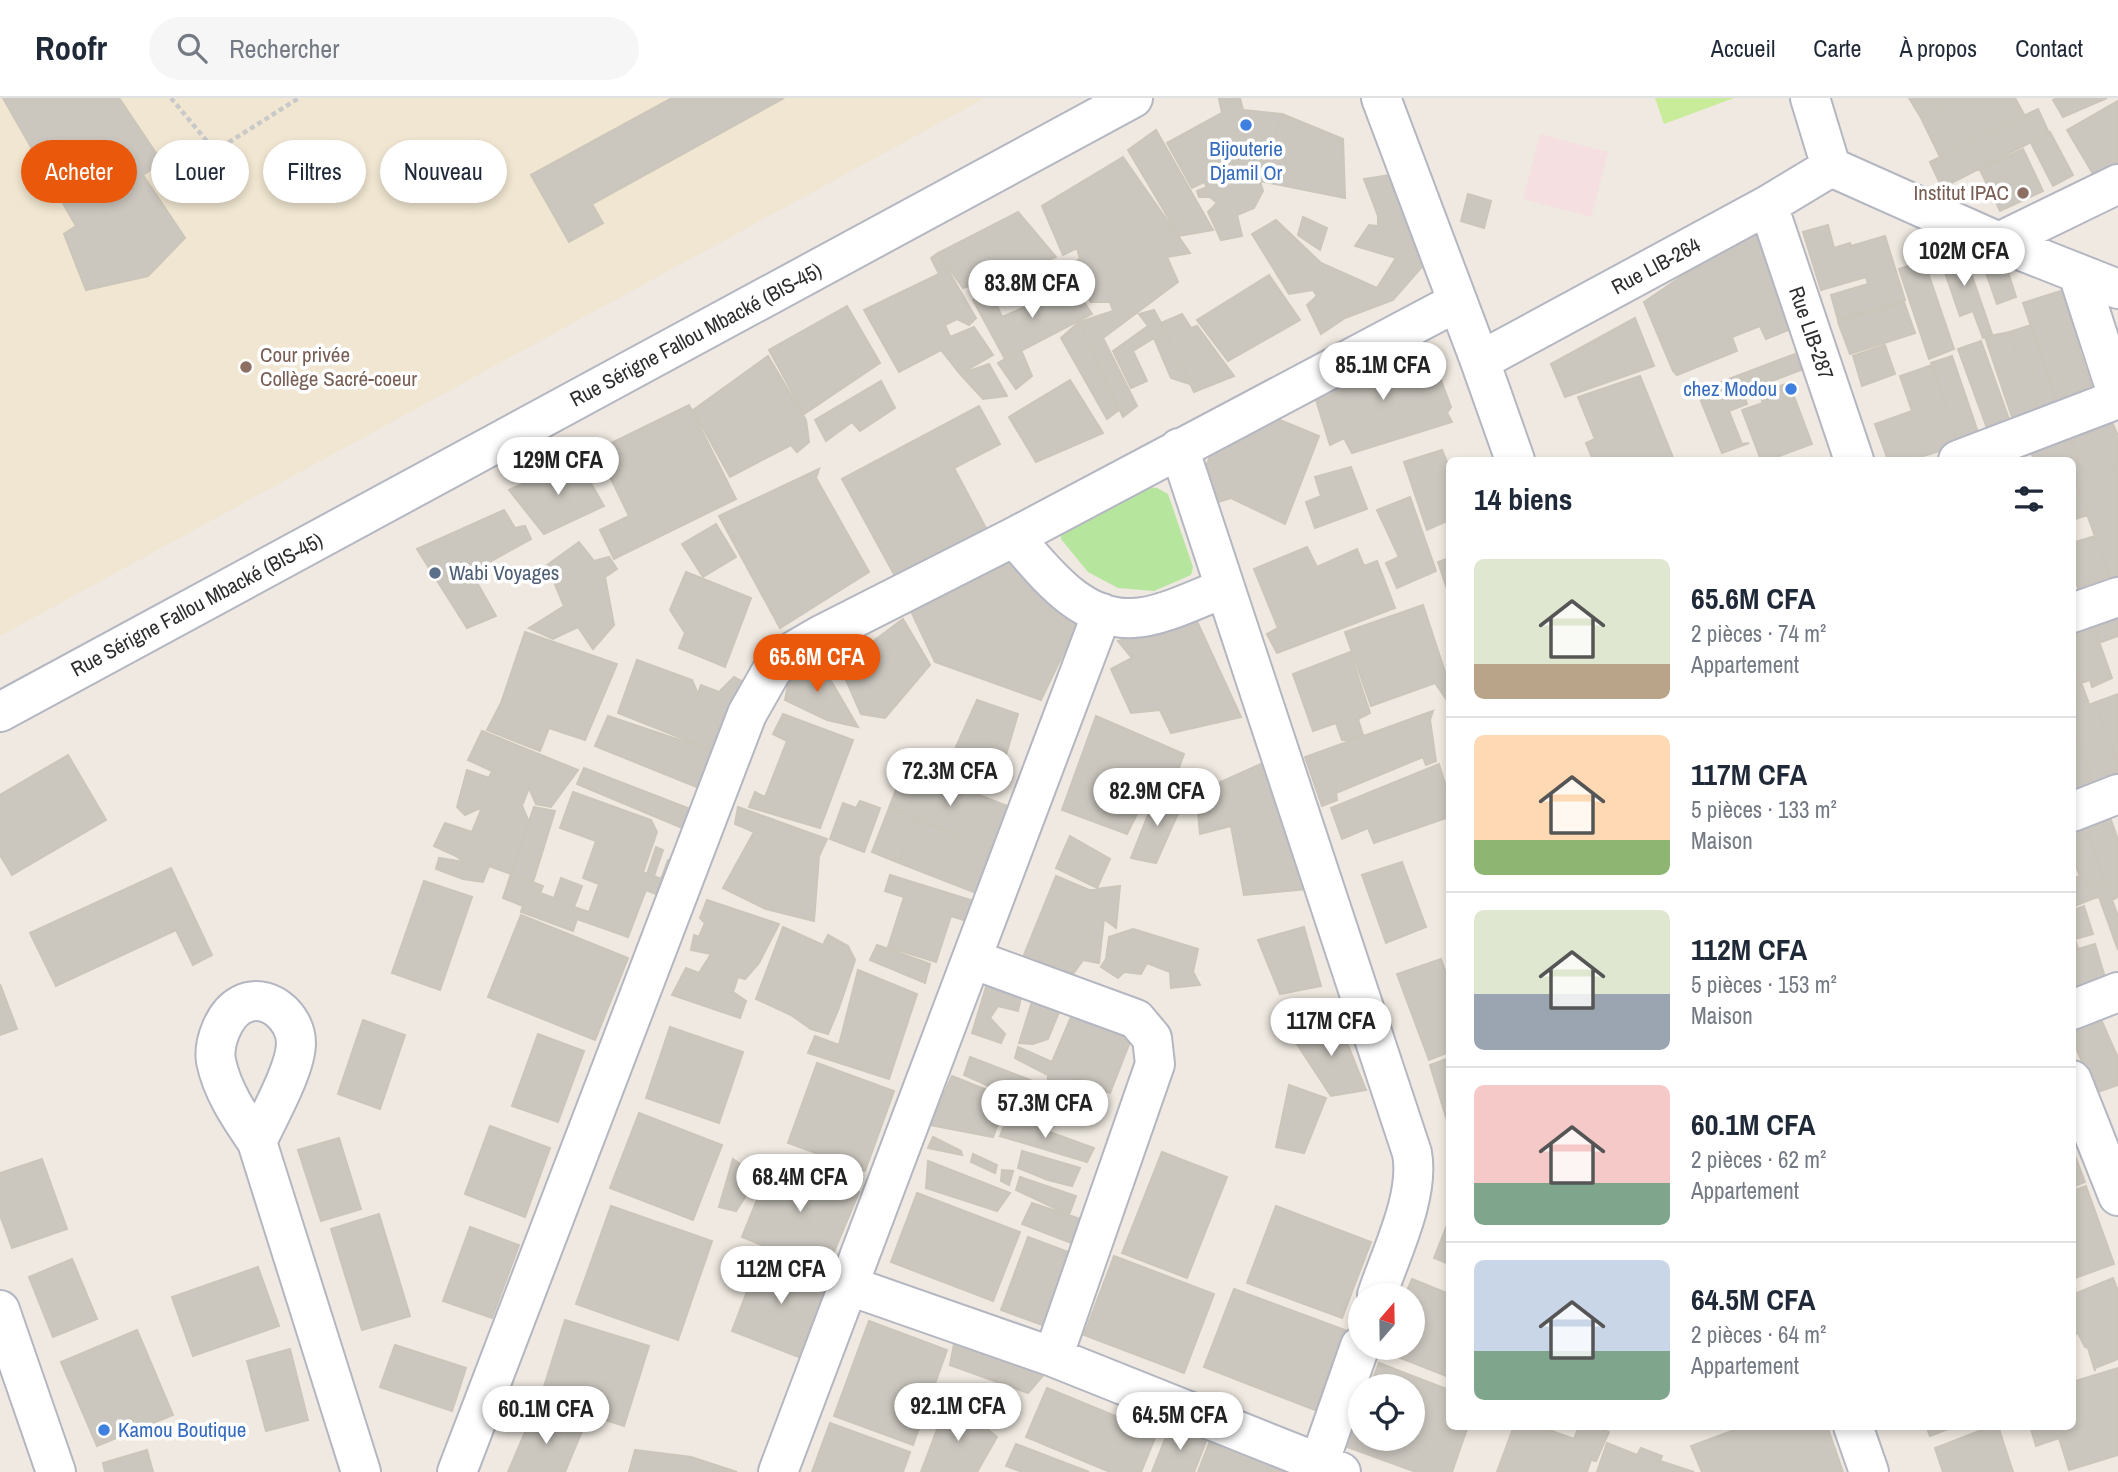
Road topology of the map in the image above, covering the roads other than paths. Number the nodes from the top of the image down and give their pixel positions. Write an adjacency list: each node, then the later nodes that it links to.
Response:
1 (1133, 98): 22 (street, Rue Sérigne Fallou Mbacké (BIS-45))
2 (1381, 98): 10 (street)
3 (1810, 98): 4 (street)
4 (1831, 167): 6 (street, Rue LIB-264); 7 (street)
5 (2118, 184): 7 (street)
6 (1768, 205): 11 (street, Rue LIB-264); 15 (street, Rue LIB-287)
7 (1999, 242): 8 (street)
8 (2078, 274): 9 (street); 12 (street)
9 (2118, 289)
10 (1457, 302): 11 (street); 13 (street)
11 (1480, 361): 14 (street)
12 (2118, 398): 16 (street)
13 (1179, 448): 17 (street); 18 (street)
14 (1514, 457)
15 (1853, 457)
16 (1966, 457)
17 (1014, 537): 21 (street); 40 (street)
18 (1225, 588): 21 (street); 31 (street)
19 (2118, 597): 20 (street)
20 (2076, 612)
21 (1102, 613): 25 (street)
22 (0, 712)
23 (2118, 794): 24 (street)
24 (2076, 810)
25 (972, 959): 32 (street); 34 (street)
26 (2118, 992): 27 (street)
27 (2076, 1008)
28 (2076, 1090): 30 (street)
29 (257, 1142): 39 (street)
30 (2118, 1196)
31 (1381, 1283)
32 (847, 1285): 34 (street); 41 (street)
33 (0, 1310): 38 (street)
34 (1053, 1357): 37 (street)
35 (1356, 1360): 37 (street)
36 (1854, 1430): 42 (street)
37 (1326, 1469)
38 (56, 1472)
39 (361, 1472)
40 (457, 1472)
41 (778, 1472)
42 (1869, 1472)

